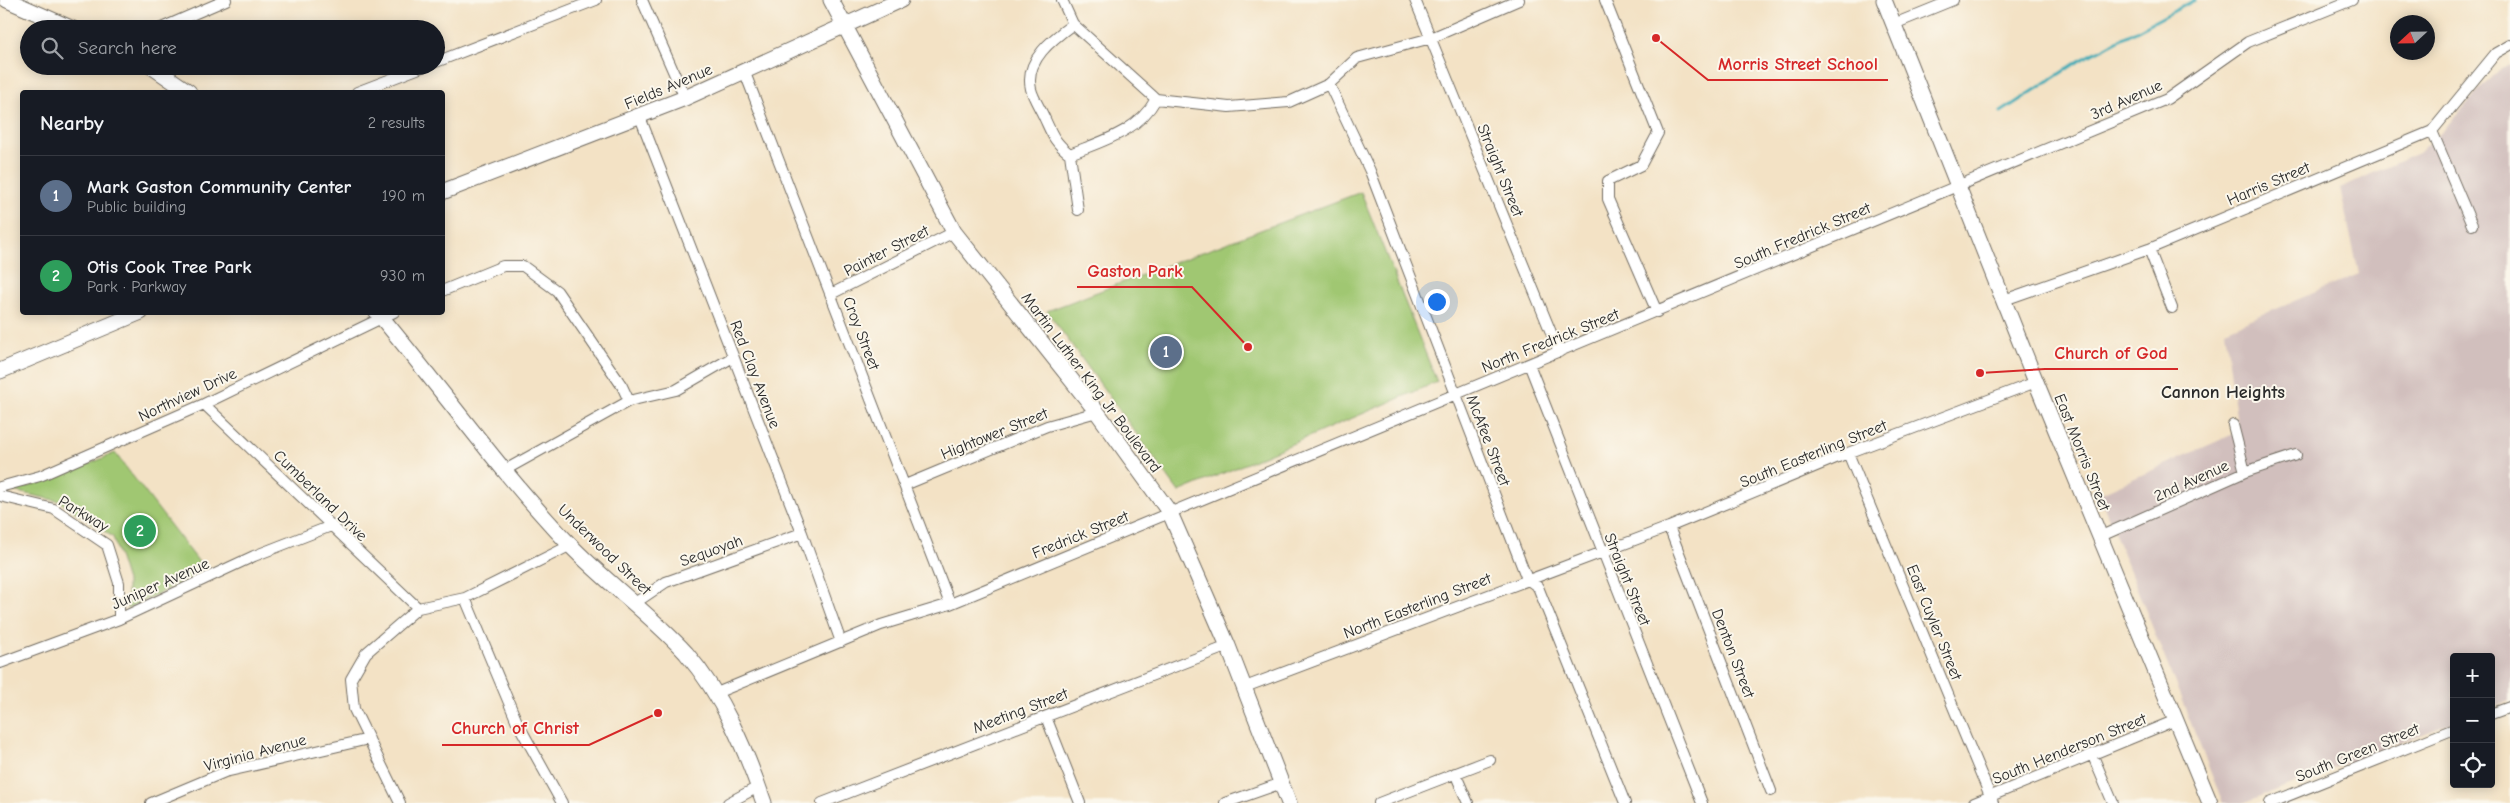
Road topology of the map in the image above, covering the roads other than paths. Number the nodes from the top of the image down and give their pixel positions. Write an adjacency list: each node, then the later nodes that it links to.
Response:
1 (7, 0): 14 (street)
2 (226, 0): 15 (street)
3 (596, 0): 21 (street)
4 (642, 0): 28 (street)
5 (832, 0): 18 (street, Martin Luther King Jr Boulevard)
6 (901, 0): 18 (street, Fields Avenue)
7 (1062, 0): 16 (street)
8 (1415, 0): 19 (street, Straight Street)
9 (1519, 0): 19 (street)
10 (1605, 0): 43 (street)
11 (1884, 0): 17 (street, East Morris Street)
12 (1953, 0): 17 (street)
13 (2352, 0): 33 (street, 3rd Avenue)
14 (53, 20)
15 (180, 20)
16 (1073, 24): 29 (street); 32 (street)
17 (1894, 24): 33 (street, East Morris Street)
18 (844, 27): 22 (street, Fields Avenue); 37 (street, Martin Luther King Jr Boulevard)
19 (1431, 38): 25 (street); 47 (street, Straight Street)
20 (2510, 45): 31 (street, Harris Street)
21 (445, 59)
22 (745, 73): 28 (street, Fields Avenue); 40 (street, Croy Street)
23 (164, 75): 26 (street)
24 (401, 75): 27 (street)
25 (1328, 84): 29 (street); 52 (street, McAfee Street)
26 (186, 90)
27 (362, 90)
28 (686, 98): 30 (street, Fields Avenue)
29 (1156, 99): 32 (street)
30 (640, 117): 34 (street, Fields Avenue); 48 (street, Red Clay Avenue)
31 (2432, 131): 36 (street); 38 (street, Harris Street)
32 (1070, 154): 35 (street)
33 (1958, 187): 41 (street, East Morris Street); 43 (street, South Fredrick Street)
34 (445, 191)
35 (1078, 210)
36 (2472, 225)
37 (954, 232): 40 (street, Painter Street); 55 (street, Martin Luther King Jr Boulevard)
38 (2148, 249): 41 (street, Harris Street); 42 (street)
39 (445, 290): 53 (street)
40 (831, 294): 61 (street, Croy Street)
41 (2004, 300): 51 (street, East Morris Street)
42 (2172, 308)
43 (1657, 312): 47 (street, North Fredrick Street)
44 (134, 315): 50 (street)
45 (382, 315): 54 (street, Northview Drive)
46 (385, 315): 59 (street, Underwood Street)
47 (1559, 352): 49 (street, North Fredrick Street)
48 (733, 357): 53 (street); 67 (street, Red Clay Avenue)
49 (1529, 364): 52 (street, North Fredrick Street); 70 (street, Straight Street)
50 (0, 371)
51 (2036, 382): 57 (street, South Easterling Street); 68 (street, East Morris Street)
52 (1455, 395): 64 (street, Fredrick Street); 71 (street, McAfee Street)
53 (629, 401): 59 (street)
54 (204, 404): 62 (street, Northview Drive); 65 (street, Cumberland Drive)
55 (1096, 412): 61 (street, Hightower Street); 64 (street, Martin Luther King Jr Boulevard)
56 (2233, 425): 60 (street)
57 (1848, 454): 66 (street, South Easterling Street); 94 (street, East Cuyler Street)
58 (2296, 455): 60 (street, 2nd Avenue)
59 (505, 470): 69 (street, Underwood Street)
60 (2245, 472): 68 (street, 2nd Avenue)
61 (905, 486): 74 (street, Croy Street)
62 (0, 487)
63 (0, 496): 76 (street, Parkway)
64 (1170, 513): 74 (street, Fredrick Street); 78 (street, Martin Luther King Jr Boulevard)
65 (331, 526): 75 (street, Cumberland Drive); 76 (street, Juniper Avenue)
66 (1669, 527): 70 (street, South Easterling Street); 93 (street, Denton Street)
67 (802, 534): 73 (street, Sequoyah); 77 (street, Red Clay Avenue)
68 (2099, 537): 85 (street, East Morris Street)
69 (571, 545): 72 (street); 73 (street, Underwood Street)
70 (1601, 552): 71 (street, North Easterling Street); 107 (street, Straight Street)
71 (1527, 579): 80 (street, North Easterling Street); 106 (street, McAfee Street)
72 (465, 598): 75 (street); 97 (street)
73 (635, 603): 81 (street, Underwood Street)
74 (950, 604): 77 (street, Fredrick Street)
75 (418, 608): 87 (street)
76 (119, 618): 79 (street, Juniper Avenue)
77 (841, 642): 81 (street, Fredrick Street)
78 (1228, 646): 80 (street, Martin Luther King Jr Boulevard); 84 (street, Meeting Street)
79 (0, 663)
80 (1245, 687): 91 (street, Martin Luther King Jr Boulevard)
81 (714, 694): 92 (street, Underwood Street)
82 (2510, 707): 83 (street)
83 (2495, 713)
84 (1046, 717): 100 (street, Meeting Street); 101 (street)
85 (2176, 720): 88 (street, South Henderson Street); 110 (street, East Morris Street)
86 (2450, 731): 111 (street, South Green Street)
87 (369, 739): 95 (street, Virginia Avenue); 96 (street)
88 (2092, 756): 94 (street, South Henderson Street); 109 (street)
89 (1490, 760): 90 (street)
90 (1455, 774): 104 (street); 105 (street)
91 (1282, 782): 102 (street); 103 (street, Martin Luther King Jr Boulevard)
92 (758, 788): 98 (street); 99 (street, Underwood Street)
93 (1771, 791)
94 (1992, 800): 108 (street, South Henderson Street)
95 (151, 803)
96 (400, 803)
97 (562, 803)
98 (728, 803)
99 (764, 803)
100 (822, 803)
101 (1080, 803)
102 (1225, 803)
103 (1290, 803)
104 (1379, 803)
105 (1468, 803)
106 (1625, 803)
107 (1702, 803)
108 (1974, 803)
109 (2113, 803)
110 (2210, 803)
111 (2270, 803)

